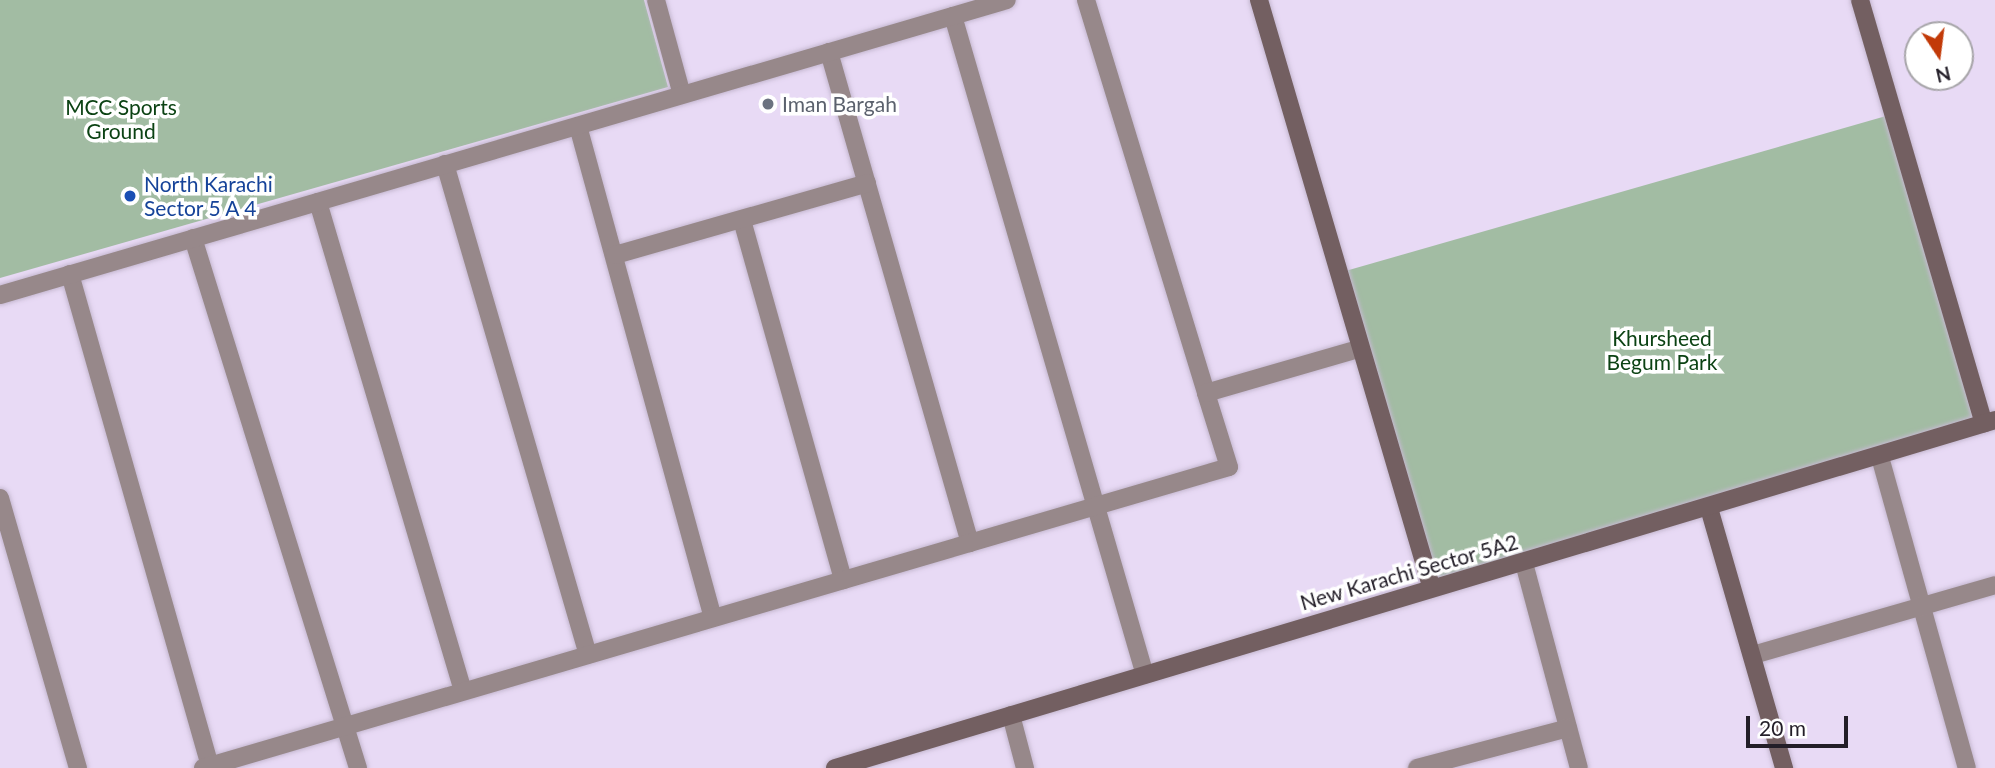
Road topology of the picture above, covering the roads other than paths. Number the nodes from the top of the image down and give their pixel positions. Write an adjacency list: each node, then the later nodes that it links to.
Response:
1 (656, 0): 8 (street)
2 (1007, 0): 6 (street)
3 (1086, 0): 19 (street)
4 (1259, 0): 18 (street)
5 (1860, 0): 20 (street)
6 (953, 16): 7 (street); 23 (street)
7 (829, 52): 8 (street); 11 (street)
8 (682, 95): 9 (street)
9 (578, 125): 10 (street); 15 (street)
10 (445, 164): 12 (street); 32 (street)
11 (867, 183): 13 (street); 25 (street)
12 (318, 202): 14 (street); 35 (street)
13 (742, 220): 15 (street); 27 (street)
14 (193, 238): 16 (street); 37 (street)
15 (615, 255): 31 (street)
16 (70, 274): 17 (street); 40 (street)
17 (0, 295)
18 (1358, 349): 19 (street); 29 (street)
19 (1206, 393): 23 (street)
20 (1990, 422): 21 (street, New Karachi Sector 5A2)
21 (1880, 457): 24 (street, New Karachi Sector 5A2); 30 (street)
22 (0, 498): 41 (street)
23 (1096, 506): 25 (street); 34 (street)
24 (1709, 508): 26 (street, New Karachi Sector 5A2); 33 (street)
25 (970, 543): 27 (street)
26 (1524, 563): 29 (street, New Karachi Sector 5A2); 38 (street)
27 (843, 580): 31 (street)
28 (1995, 585): 30 (street)
29 (1431, 586): 34 (street, New Karachi Sector 5A2)
30 (1924, 605): 33 (street); 48 (street)
31 (713, 618): 32 (street)
32 (588, 655): 35 (street)
33 (1752, 655): 47 (street)
34 (1145, 675): 36 (street, New Karachi Sector 5A2)
35 (463, 691): 37 (street)
36 (1011, 715): 43 (street, New Karachi Sector 5A2); 44 (street)
37 (346, 726): 40 (street); 42 (street)
38 (1568, 728): 39 (street); 46 (street)
39 (1447, 764): 45 (street)
40 (207, 767)
41 (78, 768)
42 (358, 768)
43 (835, 768)
44 (1025, 768)
45 (1417, 768)
46 (1579, 768)
47 (1784, 768)
48 (1967, 768)

